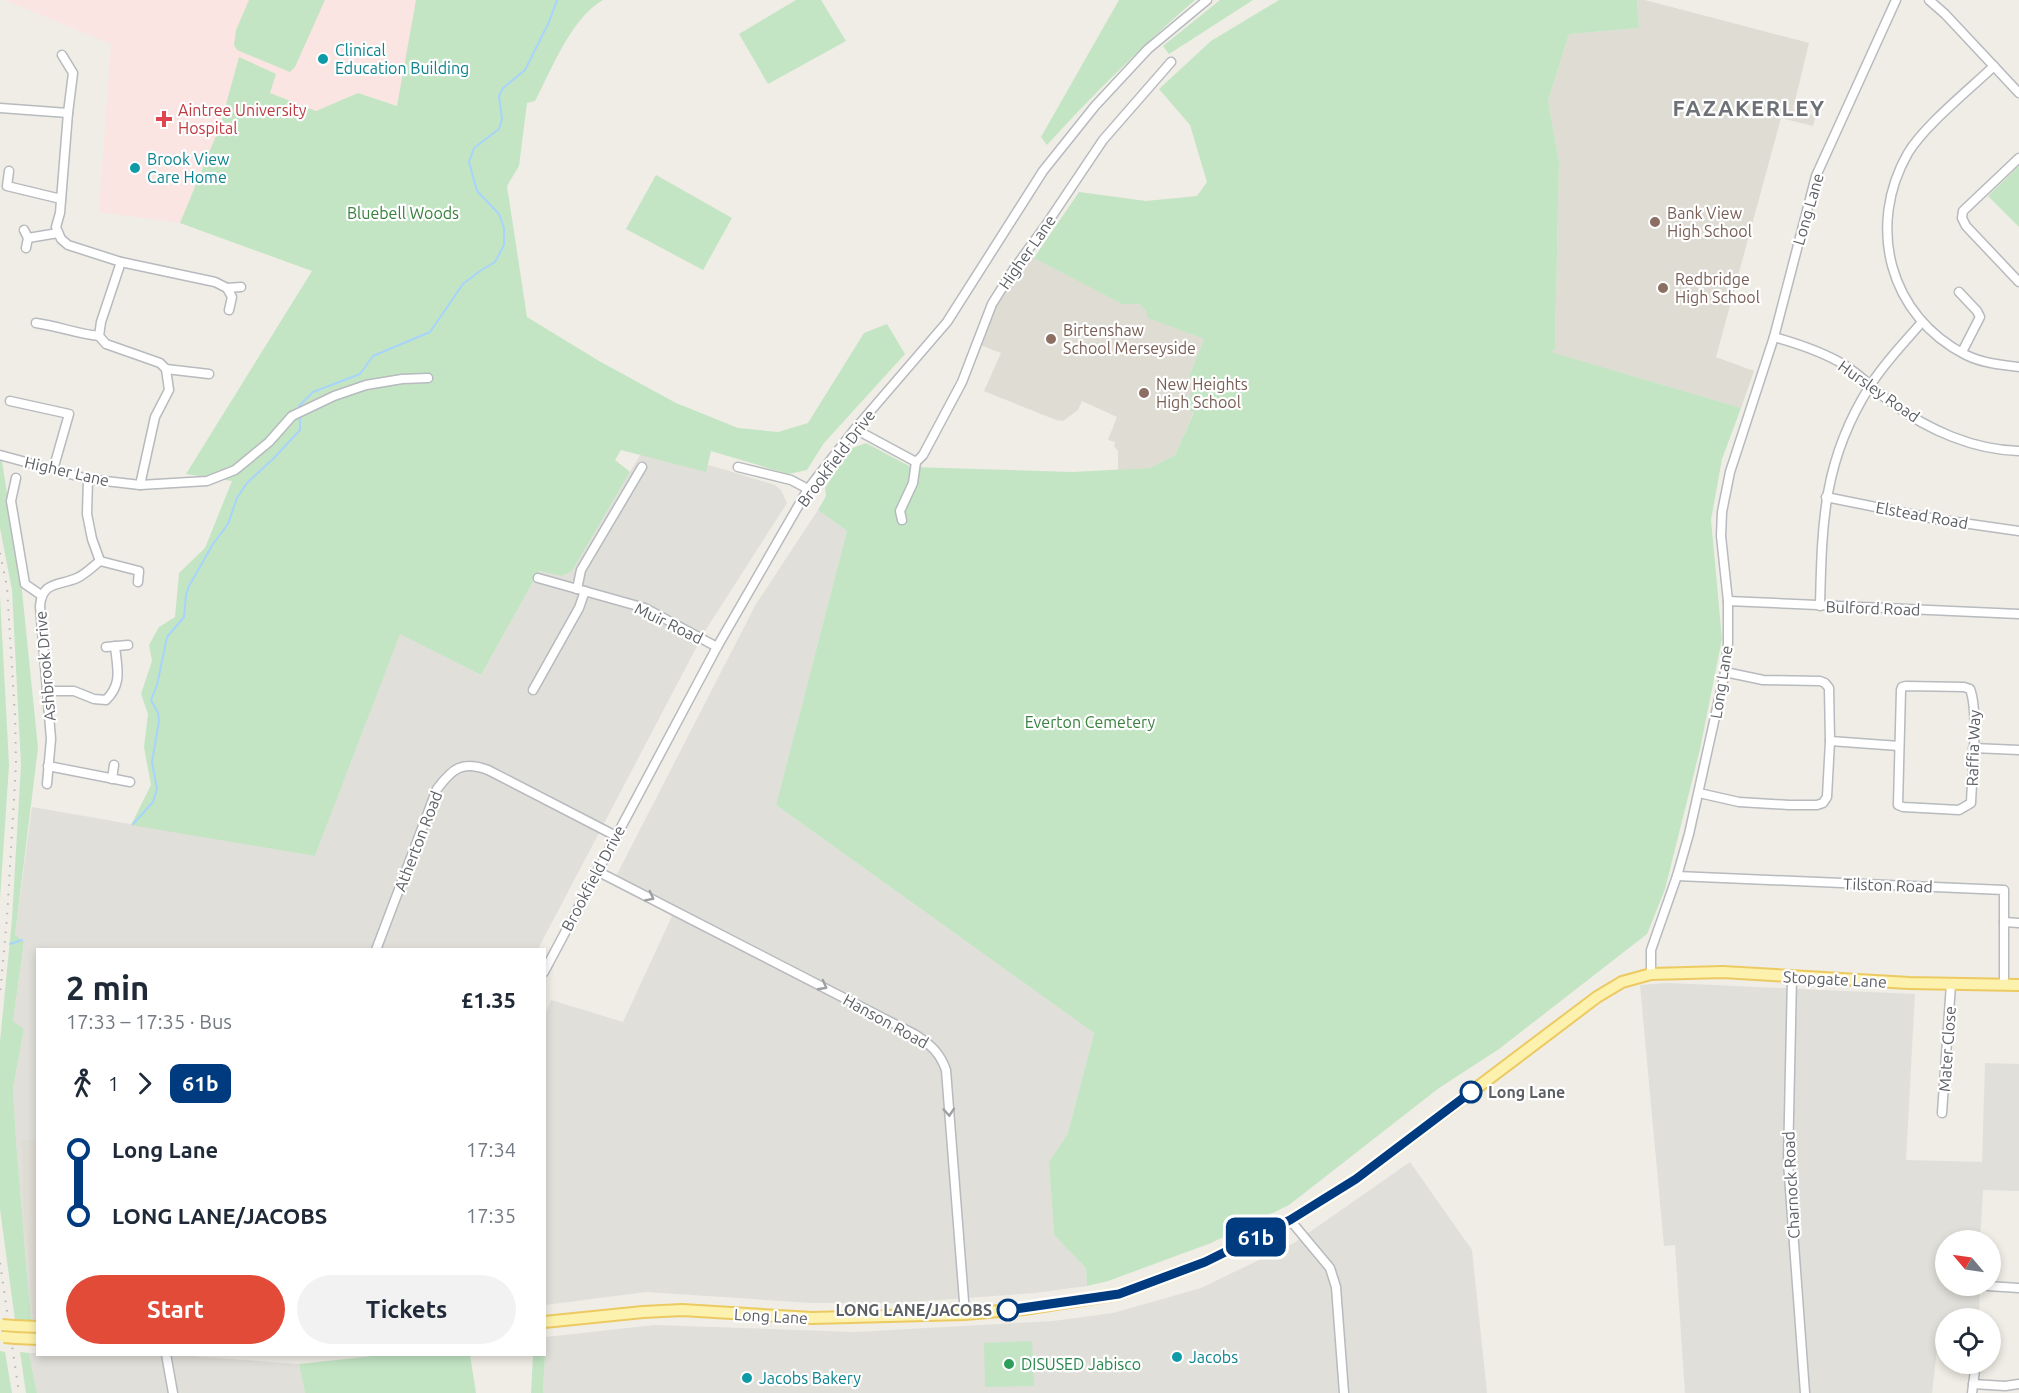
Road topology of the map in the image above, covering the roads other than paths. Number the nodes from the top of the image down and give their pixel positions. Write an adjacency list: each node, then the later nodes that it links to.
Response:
1 (1207, 0): 34 (street, Brookfield Drive)
2 (1886, 0): 5 (street)
3 (1896, 0): 5 (street, Long Lane)
4 (1929, 0): 8 (street)
5 (1890, 10): 26 (street, Long Lane)
6 (62, 55): 11 (street)
7 (1171, 62): 37 (street, Higher Lane)
8 (1995, 66): 9 (street); 23 (street)
9 (2019, 93)
10 (0, 108): 11 (street)
11 (68, 113): 14 (street)
12 (2019, 158): 18 (street)
13 (9, 171): 14 (street)
14 (61, 199): 15 (street)
15 (58, 232): 16 (street); 17 (street)
16 (26, 248)
17 (121, 262): 20 (street); 25 (street)
18 (2019, 282)
19 (240, 287): 20 (street)
20 (227, 288): 22 (street)
21 (1959, 292): 27 (street)
22 (229, 310)
23 (1922, 322): 27 (street); 32 (street)
24 (36, 323): 25 (street)
25 (99, 336): 29 (street)
26 (1774, 337): 32 (street, Hursley Road); 53 (street, Long Lane)
27 (1962, 352): 28 (street)
28 (2019, 367)
29 (166, 369): 30 (street); 43 (street)
30 (209, 374)
31 (428, 378): 43 (street, Higher Lane)
32 (1870, 385): 35 (street, Hursley Road); 45 (street)
33 (10, 402): 40 (street)
34 (855, 429): 37 (street); 44 (street, Brookfield Drive)
35 (2019, 451)
36 (0, 455): 40 (street, Higher Lane)
37 (916, 462): 46 (street, Higher Lane)
38 (642, 467): 51 (street)
39 (738, 467): 44 (street)
40 (53, 470): 42 (street, Higher Lane)
41 (16, 478): 52 (street)
42 (88, 479): 43 (street, Higher Lane); 48 (street)
43 (140, 485)
44 (808, 489): 57 (street, Brookfield Drive)
45 (1826, 497): 47 (street, Elstead Road); 54 (street)
46 (902, 520)
47 (2019, 531)
48 (100, 561): 50 (street); 52 (street, Ashbrook Drive)
49 (538, 578): 51 (street, Muir Road)
50 (138, 582)
51 (581, 590): 57 (street, Muir Road); 59 (street)
52 (41, 595): 60 (street, Ashbrook Drive)
53 (1728, 601): 54 (street, Bulford Road); 58 (street, Long Lane)
54 (1820, 606): 55 (street, Bulford Road)
55 (2019, 614)
56 (128, 645): 60 (street)
57 (717, 647): 71 (street, Brookfield Drive)
58 (1725, 672): 61 (street); 70 (street, Long Lane)
59 (533, 690)
60 (47, 691): 66 (street, Ashbrook Drive)
61 (1830, 741): 62 (street); 70 (street)
62 (1899, 746): 63 (street, Raffia Way); 63 (street, Raffia Way)
63 (1973, 748): 64 (street)
64 (2019, 750)
65 (114, 765): 67 (street)
66 (48, 766): 67 (street); 69 (street, Ashbrook Drive)
67 (112, 779): 68 (street)
68 (130, 782)
69 (47, 784)
70 (1698, 793): 73 (street, Long Lane)
71 (616, 836): 72 (street, Brookfield Drive); 76 (street, Atherton Road)
72 (597, 871): 77 (street, Brookfield Drive); 87 (street, Hanson Road, one-way to 87)
73 (1677, 876): 74 (street, Tilston Road); 78 (street, Long Lane)
74 (2004, 922): 75 (street); 81 (street, Tilston Road)
75 (2019, 923)
76 (377, 948)
77 (546, 968)
78 (1651, 974): 79 (main road, Stopgate Lane); 84 (main road, Long Lane)
79 (1792, 977): 80 (main road, Stopgate Lane); 98 (street, Charnock Road)
80 (1951, 984): 81 (main road, Stopgate Lane); 83 (street, Mater Close)
81 (2004, 985): 82 (main road, Stopgate Lane)
82 (2019, 985)
83 (1942, 1113)
84 (1290, 1220): 87 (main road, Long Lane); 97 (street)
85 (2001, 1287): 86 (street)
86 (2019, 1288)
87 (965, 1314): 88 (main road, Long Lane)
88 (546, 1322)
89 (1, 1324): 90 (main road, bridge)
90 (36, 1327)
91 (2, 1337): 92 (main road, bridge)
92 (36, 1339)
93 (166, 1356): 96 (street)
94 (2019, 1384): 95 (street)
95 (1973, 1388)
96 (173, 1393)
97 (1344, 1393)
98 (1805, 1393)

